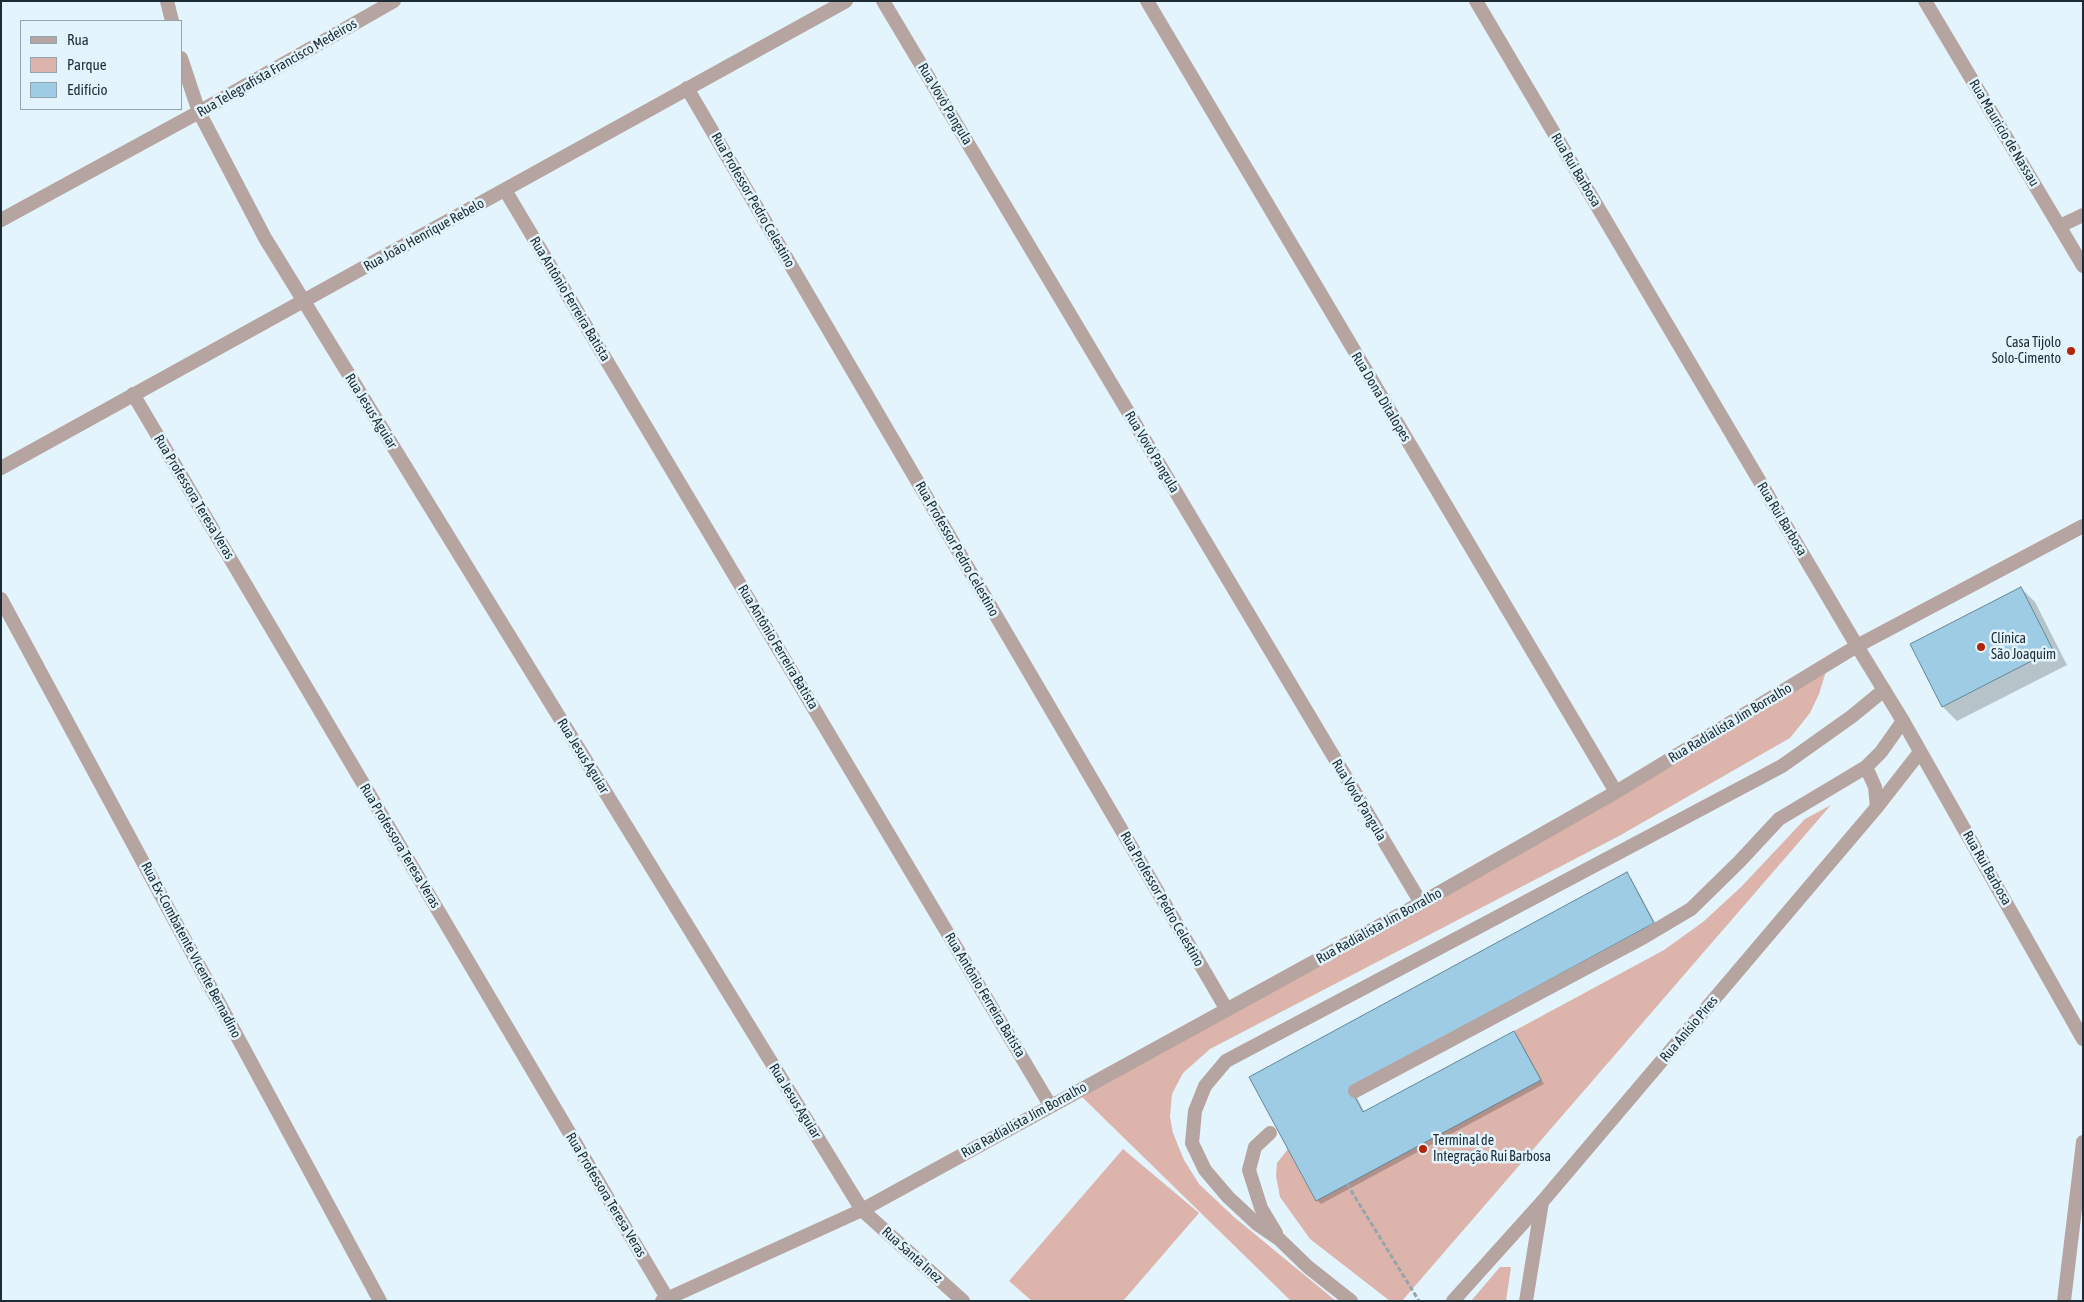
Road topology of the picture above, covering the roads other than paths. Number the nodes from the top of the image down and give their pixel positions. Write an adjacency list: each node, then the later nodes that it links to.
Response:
1 (167, 1): 8 (street)
2 (394, 1): 11 (street, Rua Telegrafista Francisco Medeiros)
3 (846, 1): 10 (street, Rua João Henrique Rebelo)
4 (883, 1): 29 (street, Rua Vovò Pangula)
5 (1147, 1): 27 (street, Rua Dona Ditalopes)
6 (1476, 1): 22 (street, Rua Rui Barbosa)
7 (1925, 1): 15 (street, Rua Mauricio de Nassau)
8 (172, 20)
9 (182, 61): 11 (street, Rua Jesus Aguiar)
10 (688, 88): 12 (street, Rua João Henrique Rebelo); 30 (street, Rua Professor Pedro Celestino)
11 (199, 112): 14 (street, Rua Telegrafista Francisco Medeiros); 17 (street, Rua Jesus Aguiar)
12 (505, 190): 17 (street, Rua João Henrique Rebelo); 33 (street, Rua Antônio Ferreira Batista)
13 (2083, 215): 15 (street)
14 (1, 220)
15 (2060, 226): 16 (street, Rua Mauricio de Nassau)
16 (2083, 266)
17 (304, 302): 18 (street, Rua João Henrique Rebelo); 37 (street, Rua Jesus Aguiar)
18 (133, 394): 19 (street, Rua João Henrique Rebelo); 39 (street, Rua Professora Teresa Veras)
19 (1, 468)
20 (2083, 526): 22 (street, Rua Radialista Jim Borralho)
21 (1, 599): 40 (street, Rua Ex-Combatente Vicente Bernadino)
22 (1857, 646): 23 (street, Rua Rui Barbosa); 27 (street, Rua Radialista Jim Borralho)
23 (1884, 690): 24 (street, Rua Rui Barbosa); 38 (street)
24 (1903, 720): 25 (street, Rua Rui Barbosa); 26 (street)
25 (1920, 752): 28 (street, Rua Anísio Pires); 31 (street, Rua Rui Barbosa)
26 (1866, 767): 28 (street); 32 (street)
27 (1616, 792): 29 (street, Rua Radialista Jim Borralho)
28 (1877, 807): 36 (street, Rua Anísio Pires)
29 (1421, 903): 30 (street, Rua Radialista Jim Borralho)
30 (1227, 1010): 33 (street, Rua Radialista Jim Borralho)
31 (2083, 1039)
32 (1355, 1091)
33 (1050, 1105): 37 (street, Rua Radialista Jim Borralho)
34 (1270, 1133): 38 (street)
35 (2083, 1142): 45 (street)
36 (1542, 1202): 43 (street, Rua Anísio Pires); 44 (street)
37 (862, 1210): 39 (street, Rua Radialista Jim Borralho); 41 (street, Rua Santa Inez)
38 (1279, 1239): 42 (street)
39 (664, 1299)
40 (380, 1301)
41 (963, 1301)
42 (1351, 1301)
43 (1453, 1301)
44 (1526, 1301)
45 (2064, 1301)

